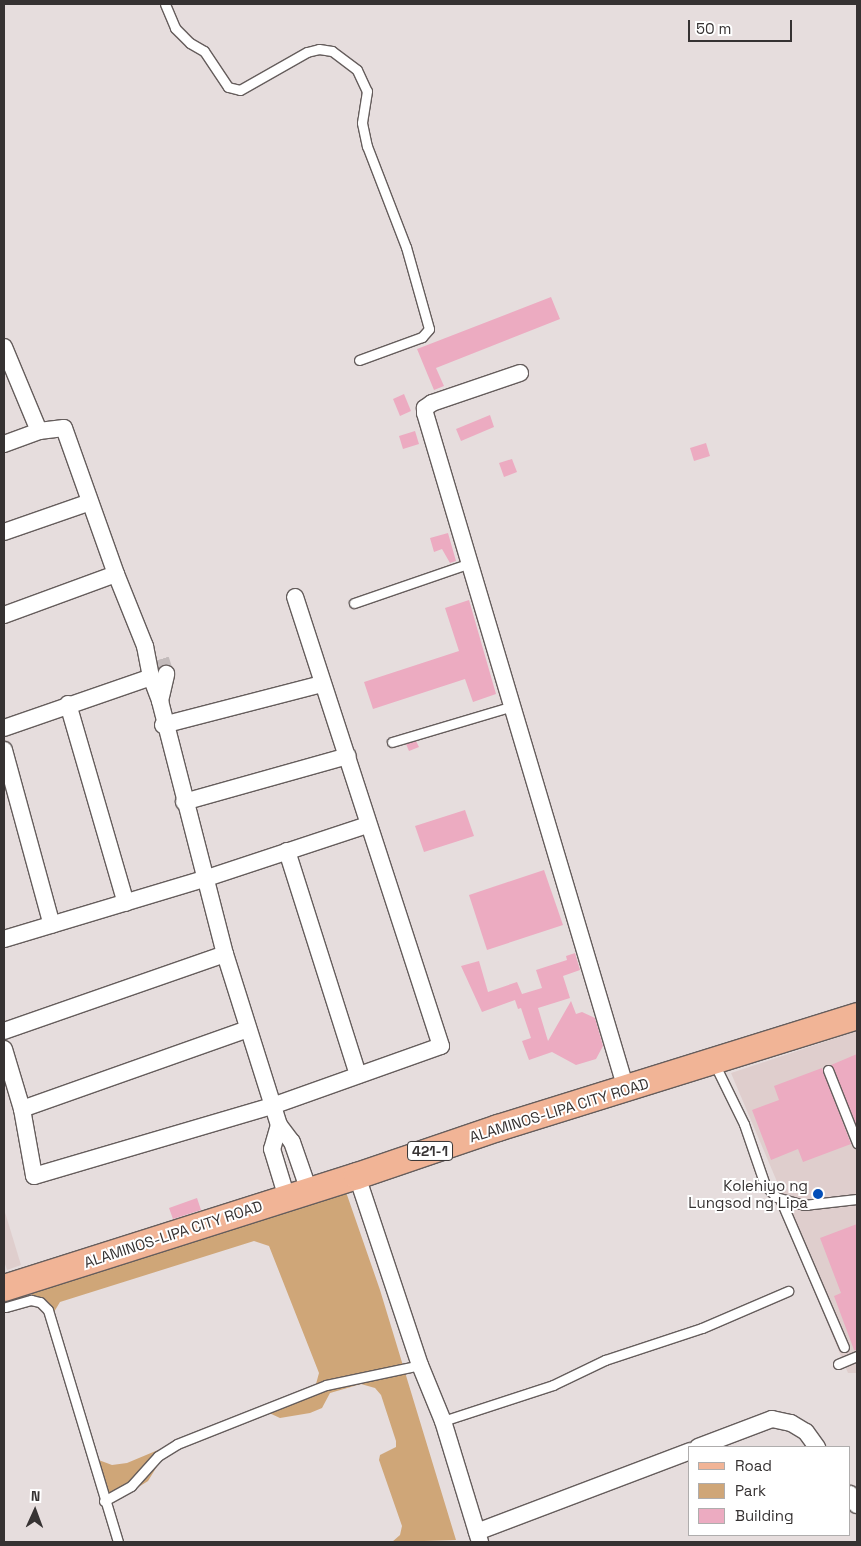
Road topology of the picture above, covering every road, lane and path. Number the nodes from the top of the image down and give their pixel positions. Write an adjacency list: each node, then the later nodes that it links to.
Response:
1 (165, 4): 3 (lane)
2 (4, 347): 5 (street)
3 (359, 360)
4 (520, 373): 9 (street)
5 (39, 431): 6 (street); 7 (street)
6 (4, 444)
7 (90, 502): 8 (street); 10 (street)
8 (4, 532)
9 (470, 563): 12 (lane); 17 (street)
10 (116, 574): 13 (street); 14 (street)
11 (295, 597): 15 (street)
12 (354, 603)
13 (4, 614)
14 (159, 670): 16 (street); 18 (street)
15 (322, 684): 18 (street); 22 (street)
16 (68, 704): 19 (street); 27 (street)
17 (513, 706): 20 (lane); 38 (street)
18 (164, 725): 23 (street)
19 (4, 728)
20 (392, 742)
21 (4, 750): 28 (street)
22 (348, 756): 23 (street); 24 (street)
23 (184, 802): 26 (street)
24 (367, 825): 25 (street); 37 (street)
25 (287, 851): 26 (street); 37 (street)
26 (204, 879): 27 (street); 30 (street)
27 (126, 904): 28 (street)
28 (52, 925): 29 (street)
29 (4, 939)
30 (225, 954): 32 (street); 33 (street)
31 (857, 1016): 35 (main road, ALAMINOS-LIPA CITY ROAD / 421-1)
32 (248, 1029): 39 (street); 40 (street)
33 (4, 1031)
34 (4, 1049): 40 (street)
35 (713, 1063): 38 (main road, ALAMINOS-LIPA CITY ROAD / 421-1); 46 (lane)
36 (828, 1070): 42 (lane)
37 (358, 1075): 39 (street)
38 (626, 1089): 43 (main road, ALAMINOS-LIPA CITY ROAD / 421-1)
39 (275, 1105): 40 (street); 41 (street)
40 (22, 1110)
41 (279, 1125): 44 (street); 44 (street)
42 (857, 1143)
43 (357, 1176): 44 (main road, ALAMINOS-LIPA CITY ROAD / 421-1); 52 (street)
44 (298, 1195): 48 (main road, ALAMINOS-LIPA CITY ROAD / 421-1)
45 (857, 1199): 46 (lane)
46 (781, 1201): 49 (lane)
47 (788, 1291): 53 (lane)
48 (5, 1298): 57 (lane)
49 (844, 1347)
50 (857, 1356): 51 (lane)
51 (838, 1364)
52 (420, 1365): 53 (street); 57 (lane)
53 (443, 1421): 58 (street)
54 (701, 1446): 55 (street)
55 (816, 1446)
56 (688, 1451): 58 (street)
57 (104, 1501): 59 (lane)
58 (478, 1537)
59 (118, 1542)

